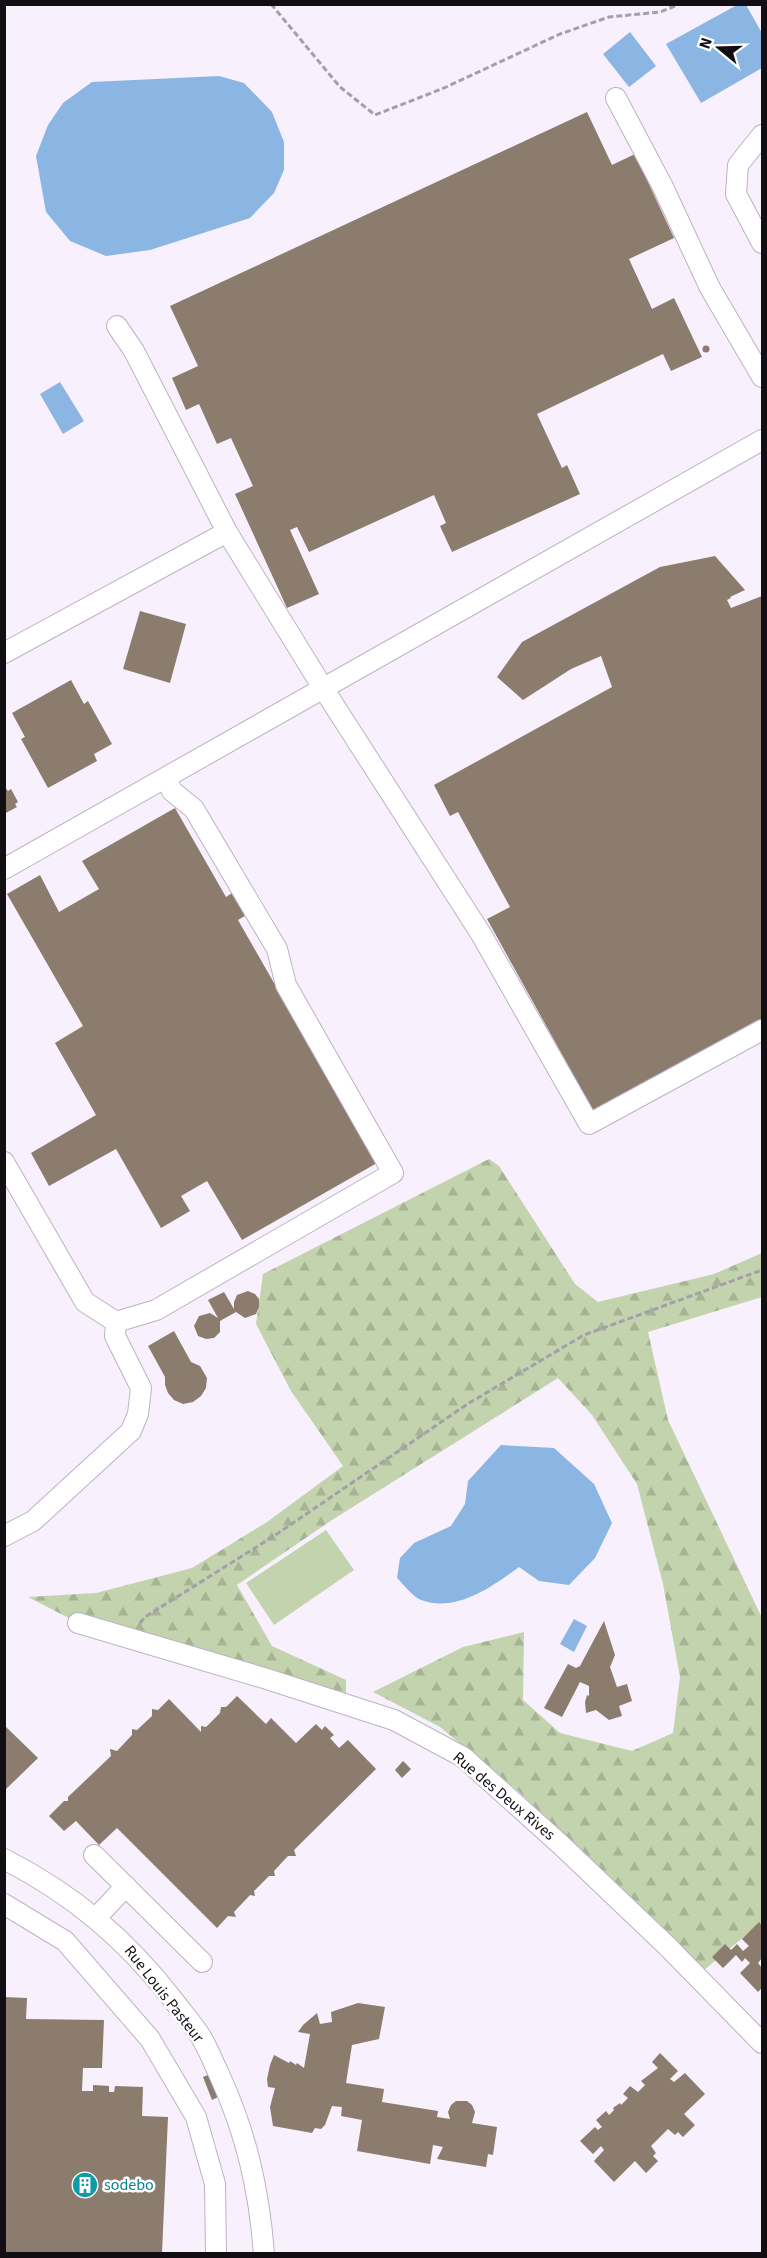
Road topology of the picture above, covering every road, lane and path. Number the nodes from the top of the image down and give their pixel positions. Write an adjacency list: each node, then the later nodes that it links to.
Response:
1 (272, 4): 2 (path)
2 (680, 4)
3 (616, 98): 7 (street)
4 (762, 135): 5 (street)
5 (762, 243)
6 (117, 326): 9 (street)
7 (762, 377)
8 (762, 440): 11 (street)
9 (227, 532): 10 (street); 11 (street)
10 (4, 653)
11 (323, 688): 12 (street); 14 (street)
12 (166, 778): 13 (street); 17 (street)
13 (4, 869)
14 (762, 1030)
15 (4, 1162): 17 (street)
16 (762, 1270): 20 (path)
17 (116, 1322): 18 (street)
18 (4, 1536)
19 (78, 1623): 20 (street, Rue des Deux Rives)
20 (128, 1638): 27 (street, Rue des Deux Rives)
21 (94, 1855): 23 (street)
22 (4, 1859): 25 (street, Rue Louis Pasteur)
23 (126, 1886): 25 (street); 26 (street)
24 (4, 1904): 28 (street)
25 (96, 1918): 29 (street, Rue Louis Pasteur)
26 (202, 1962)
27 (762, 2043)
28 (216, 2253)
29 (264, 2253)

